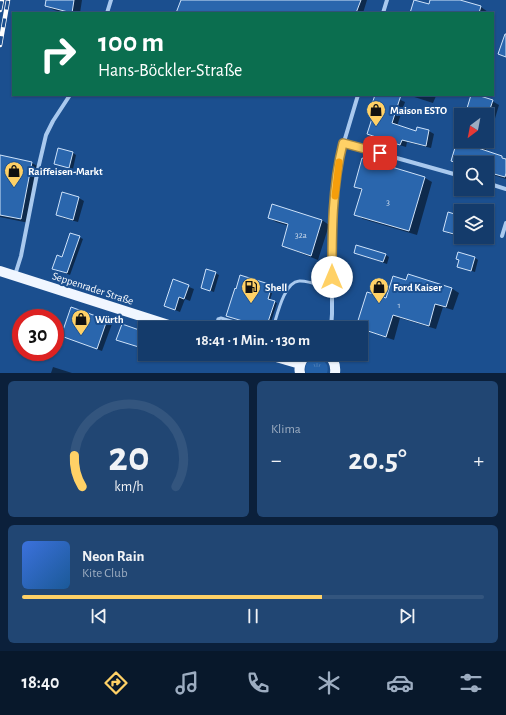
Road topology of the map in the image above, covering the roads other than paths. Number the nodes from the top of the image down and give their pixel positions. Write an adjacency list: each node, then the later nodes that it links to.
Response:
1 (110, 0): 3 (street)
2 (387, 0): 4 (street)
3 (107, 12)
4 (383, 12)
5 (69, 96): 14 (street)
6 (358, 96): 7 (street)
7 (343, 143): 8 (street); 15 (street)
8 (454, 174)
9 (494, 185): 10 (street)
10 (506, 189)
11 (506, 223): 12 (street)
12 (502, 236)
13 (0, 271): 14 (main road, Seppenrader Straße)
14 (15, 275): 16 (main road, Seppenrader Straße)
15 (332, 289): 19 (lane); 20 (street)
16 (156, 321)
17 (217, 321): 18 (lane)
18 (231, 321)
19 (275, 321)
20 (331, 321)
21 (283, 361): 23 (main road)
22 (333, 361): 24 (main road)
23 (300, 368)
24 (335, 373)

